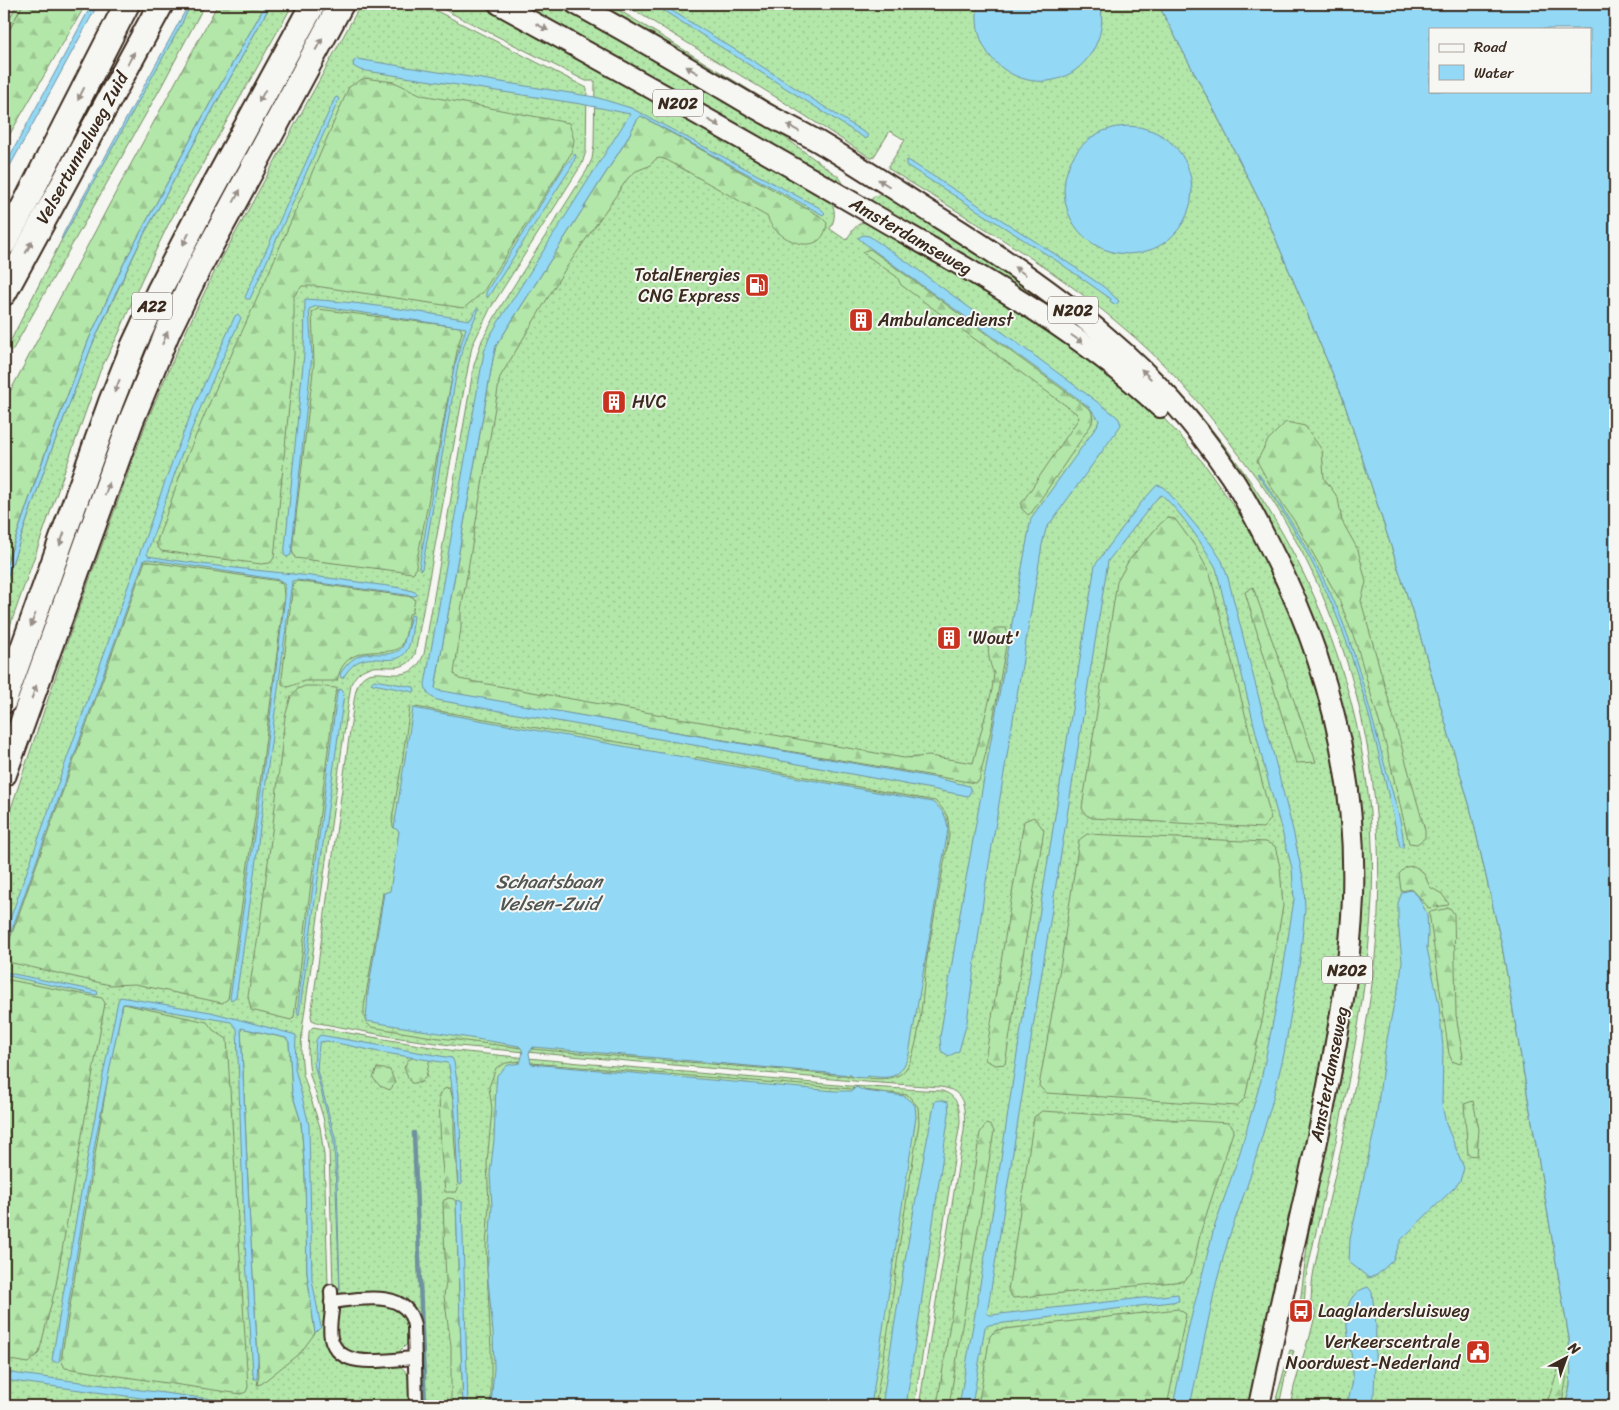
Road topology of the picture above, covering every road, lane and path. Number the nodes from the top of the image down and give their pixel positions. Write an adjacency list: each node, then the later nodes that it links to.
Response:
1 (127, 4): 7 (highway, Velsertunnelweg Zuid, one-way to 7)
2 (161, 4): 8 (highway, Velsertunnelweg Zuid, one-way to 2)
3 (312, 4): 10 (highway, A22, one-way to 10)
4 (341, 4): 11 (highway, A22, one-way to 4)
5 (499, 4): 9 (main road, Amsterdamseweg / N202, one-way to 9)
6 (576, 4): 9 (main road, Amsterdamseweg / N202, one-way to 6)
7 (4, 243)
8 (4, 293)
9 (1267, 540): 16 (main road, Amsterdamseweg / N202)
10 (4, 701)
11 (18, 737): 12 (highway); 13 (highway, A22)
12 (4, 774)
13 (4, 782)
14 (415, 1358): 14 (street); 15 (street)
15 (416, 1406)
16 (1259, 1406)

